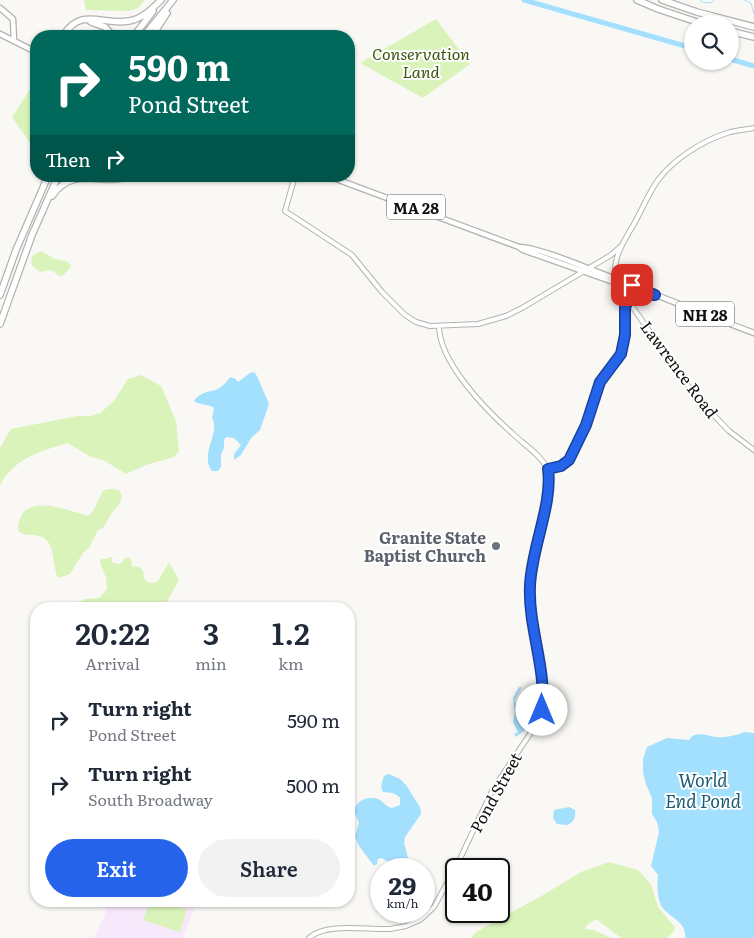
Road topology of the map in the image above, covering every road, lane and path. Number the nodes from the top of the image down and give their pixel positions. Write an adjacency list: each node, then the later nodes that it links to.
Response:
1 (162, 0): 10 (highway); 13 (highway)
2 (175, 0): 14 (highway); 15 (highway)
3 (632, 0): 7 (highway)
4 (637, 0): 7 (highway)
5 (663, 1): 9 (highway)
6 (0, 8): 19 (main road)
7 (658, 9): 8 (highway)
8 (684, 17)
9 (754, 27)
10 (67, 30)
11 (72, 30): 12 (highway)
12 (107, 30)
13 (139, 30)
14 (149, 30)
15 (156, 30)
16 (739, 33): 18 (highway)
17 (0, 34): 19 (main road)
18 (754, 37)
19 (14, 41): 20 (main road)
20 (30, 48)
21 (754, 128): 29 (street)
22 (45, 182): 35 (highway)
23 (55, 182): 27 (highway)
24 (68, 182): 27 (highway)
25 (293, 182): 40 (street)
26 (344, 182): 28 (main road, MA 28)
27 (34, 228): 39 (highway)
28 (502, 240): 32 (main road, NH 28)
29 (621, 246): 30 (street); 31 (street)
30 (607, 257): 31 (street); 32 (street)
31 (616, 263): 33 (street)
32 (586, 270): 33 (main road, NH 28); 40 (street)
33 (617, 282): 34 (main road, NH 28); 36 (main road, NH 28); 37 (street, Lawrence Road)
34 (630, 288): 36 (main road, NH 28); 37 (main road)
35 (0, 295)
36 (655, 295): 41 (main road, NH 28)
37 (625, 296): 38 (street, Lawrence Road)
38 (628, 301): 42 (street, Lawrence Road); 43 (street)
39 (0, 324)
40 (438, 326): 43 (street)
41 (754, 333)
42 (754, 450)
43 (548, 469): 44 (street, Pond Street)
44 (309, 938)

